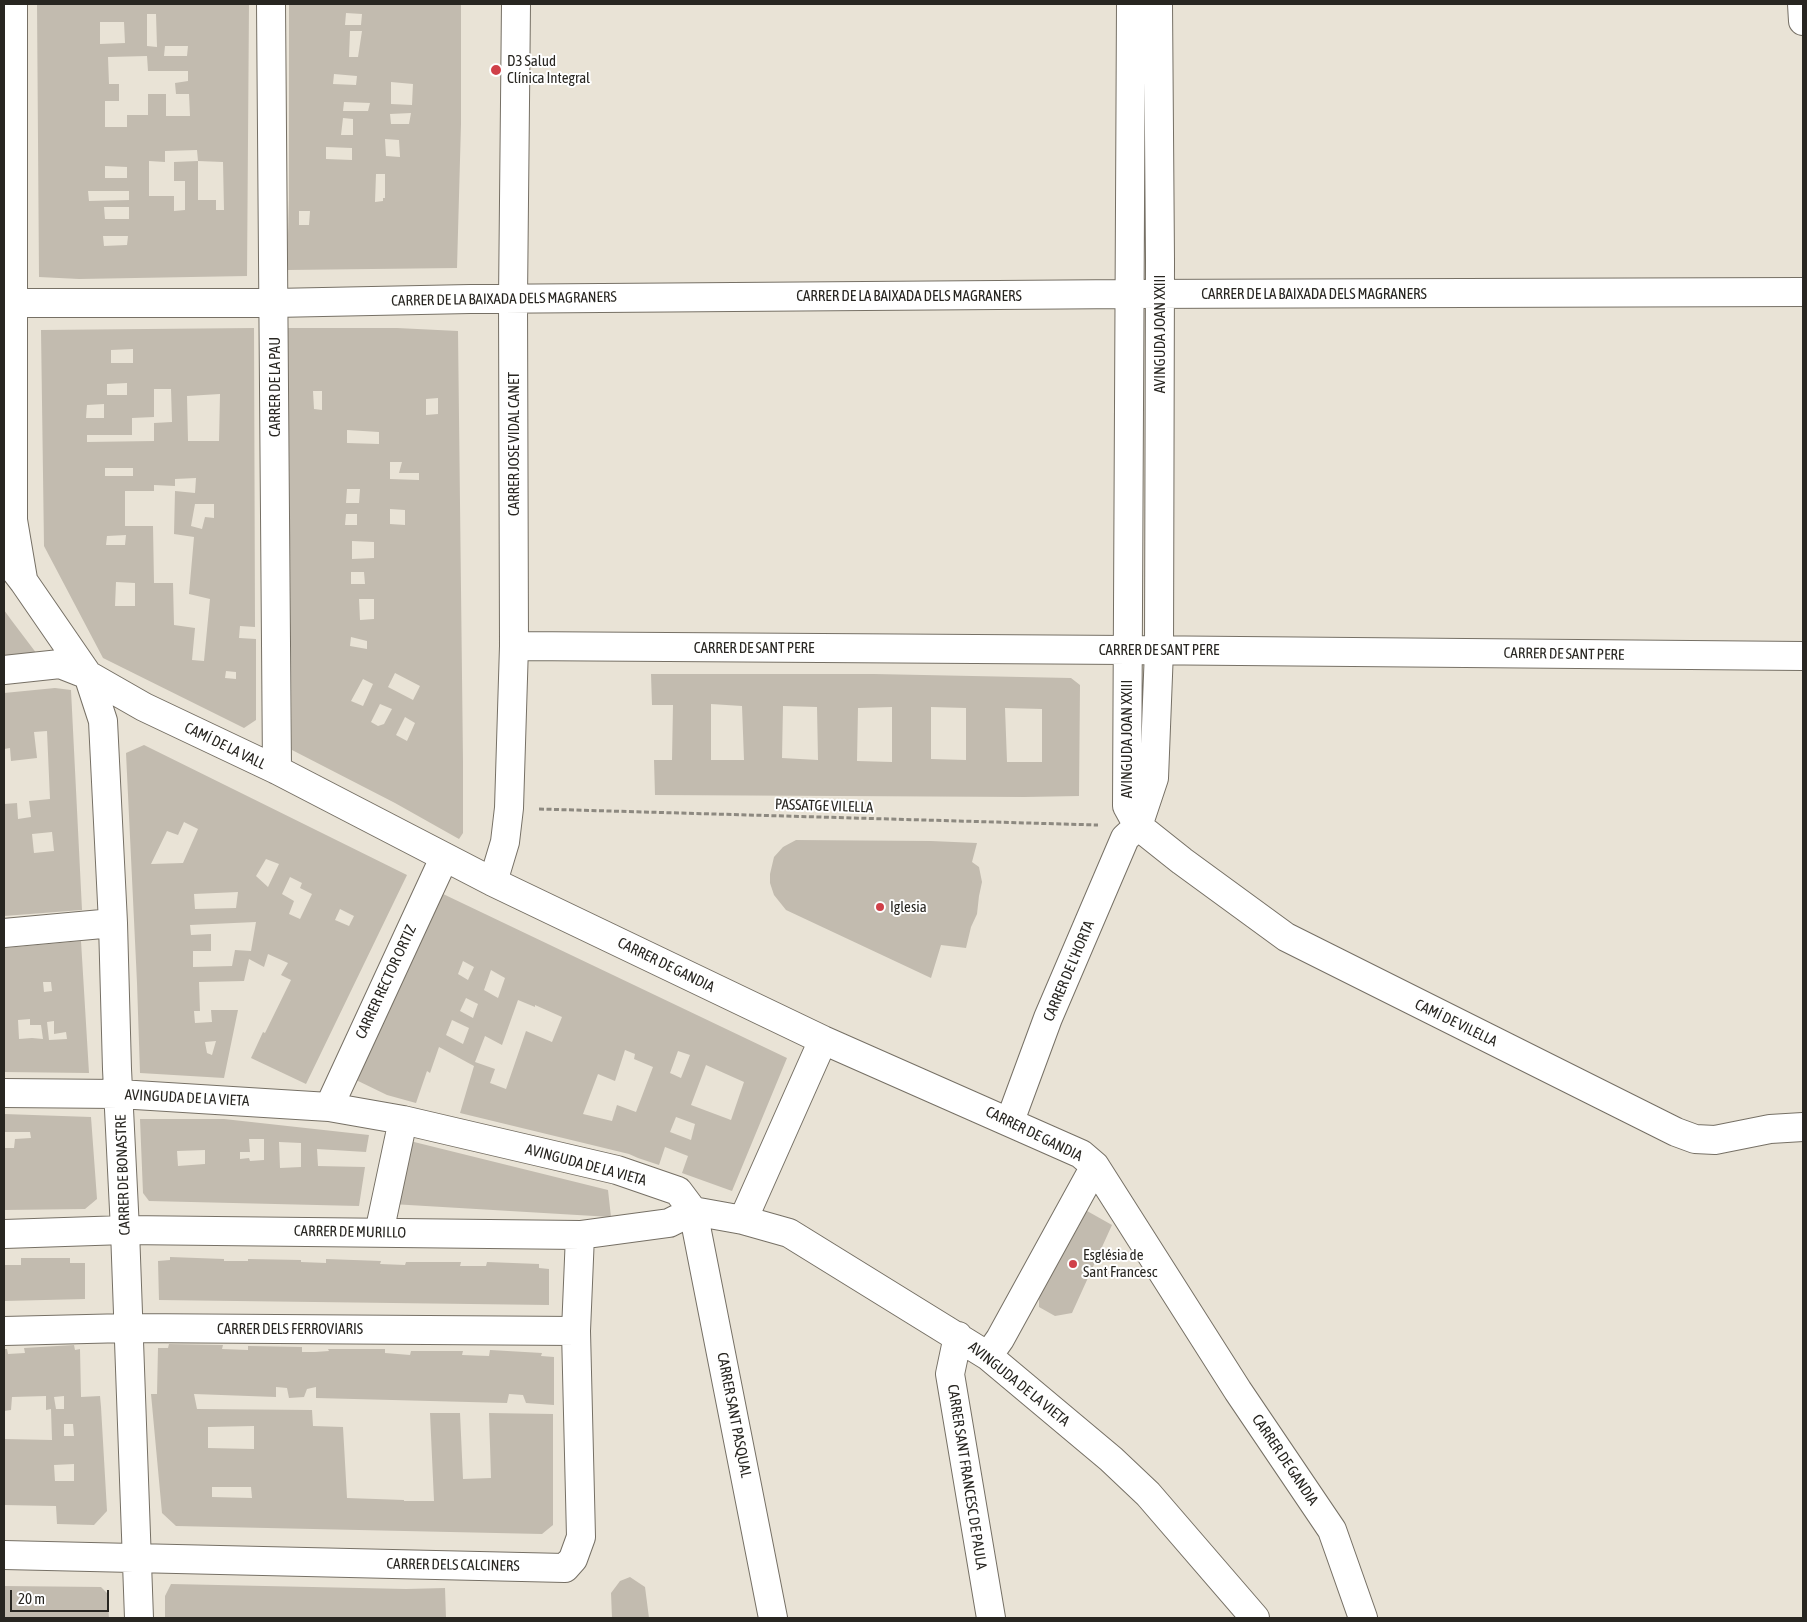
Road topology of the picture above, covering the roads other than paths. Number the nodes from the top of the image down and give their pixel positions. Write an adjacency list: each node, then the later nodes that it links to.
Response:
1 (13, 4): 12 (street)
2 (271, 4): 13 (street, CARRER DE LA PAU)
3 (516, 4): 11 (street, CARRER JOSE VIDAL CANET)
4 (1131, 4): 9 (street, AVINGUDA JOAN XXIII)
5 (1158, 4): 10 (street, AVINGUDA JOAN XXIII)
6 (1802, 4): 7 (street)
7 (1803, 21)
8 (1803, 292): 10 (street, CARRER DE LA BAIXADA DELS MAGRANERS)
9 (1129, 294): 10 (street, CARRER DE LA BAIXADA DELS MAGRANERS); 11 (street, CARRER DE LA BAIXADA DELS MAGRANERS); 17 (street, AVINGUDA JOAN XXIII)
10 (1160, 294): 18 (street, AVINGUDA JOAN XXIII)
11 (514, 299): 13 (street, CARRER DE LA BAIXADA DELS MAGRANERS); 16 (street, CARRER JOSE VIDAL CANET)
12 (9, 303): 13 (street, CARRER DE LA BAIXADA DELS MAGRANERS); 15 (street)
13 (274, 303): 22 (street, CARRER DE LA PAU)
14 (4, 556): 15 (street, CAMÍ DE LA VALL)
15 (24, 582): 21 (street, CAMÍ DE LA VALL)
16 (514, 646): 17 (street, CARRER DE SANT PERE); 25 (street, CARRER JOSE VIDAL CANET)
17 (1128, 650): 18 (street, CARRER DE SANT PERE); 23 (street, AVINGUDA JOAN XXIII)
18 (1159, 650): 19 (street, CARRER DE SANT PERE); 23 (street, AVINGUDA JOAN XXIII)
19 (1803, 656)
20 (4, 670): 21 (street)
21 (88, 675): 22 (street, CAMÍ DE LA VALL); 26 (street, CARRER DE BONASTRE)
22 (277, 770): 24 (street, CAMÍ DE LA VALL)
23 (1138, 826): 33 (street, CARRER DE L'HORTA); 34 (street, CAMÍ DE VILELLA)
24 (444, 858): 25 (street, CAMÍ DE LA VALL); 31 (street, CARRER RECTOR ORTIZ)
25 (493, 882): 28 (street, CARRER DE GANDIA)
26 (113, 924): 27 (street); 30 (street, CARRER DE BONASTRE)
27 (4, 933)
28 (823, 1040): 33 (street, CARRER DE GANDIA); 37 (street)
29 (4, 1093): 30 (street, AVINGUDA DE LA VIETA)
30 (119, 1094): 31 (street, AVINGUDA DE LA VIETA); 38 (street, CARRER DE BONASTRE)
31 (328, 1107): 32 (street, AVINGUDA DE LA VIETA)
32 (403, 1120): 36 (street, AVINGUDA DE LA VIETA); 39 (street)
33 (1010, 1122): 35 (street, CARRER DE GANDIA)
34 (1803, 1127)
35 (1095, 1166): 46 (street); 53 (street, CARRER DE GANDIA)
36 (693, 1211): 37 (street, AVINGUDA DE LA VIETA); 41 (street, CARRER DE MURILLO); 50 (street, CARRER SANT PASQUAL)
37 (743, 1220): 45 (street, AVINGUDA DE LA VIETA)
38 (125, 1230): 39 (street, CARRER DE MURILLO); 40 (street, CARRER DE MURILLO); 42 (street, CARRER DE BONASTRE)
39 (379, 1233): 41 (street, CARRER DE MURILLO)
40 (4, 1234)
41 (580, 1235): 43 (street, CARRER DELS CALCINERS)
42 (128, 1328): 43 (street, CARRER DELS FERROVIARIS); 44 (street, CARRER DELS FERROVIARIS); 48 (street, CARRER DE BONASTRE)
43 (576, 1331): 48 (street, CARRER DELS CALCINERS)
44 (4, 1332)
45 (958, 1336): 46 (street, AVINGUDA DE LA VIETA); 51 (street, CARRER SANT FRANCESC DE PAULA)
46 (988, 1356): 52 (street, AVINGUDA DE LA VIETA)
47 (4, 1556): 48 (street, CARRER DELS CALCINERS)
48 (136, 1559): 49 (street, CARRER DE BONASTRE)
49 (139, 1618)
50 (774, 1618)
51 (991, 1618)
52 (1255, 1618)
53 (1363, 1618)

